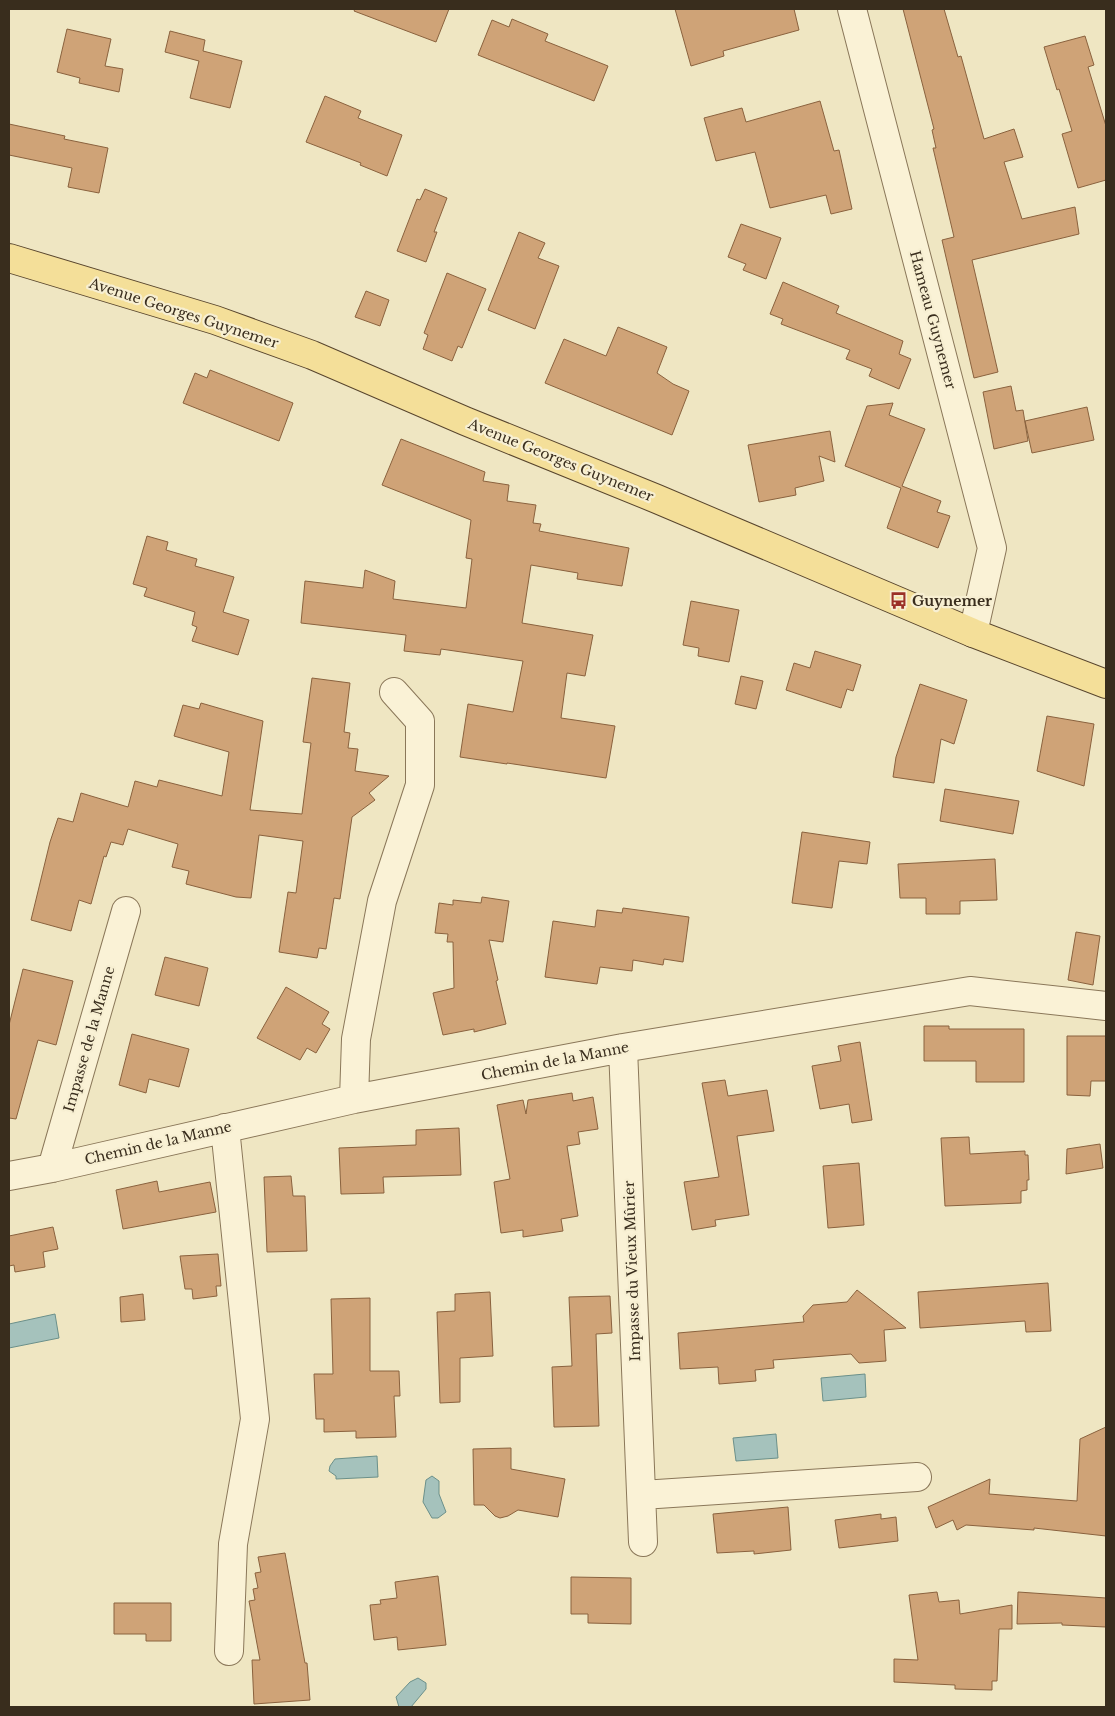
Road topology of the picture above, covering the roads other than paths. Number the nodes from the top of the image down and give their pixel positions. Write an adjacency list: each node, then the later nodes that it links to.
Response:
1 (852, 9): 3 (street, Hameau Guynemer)
2 (9, 258): 3 (main road, Avenue Georges Guynemer)
3 (973, 633): 4 (main road, Avenue Georges Guynemer)
4 (1106, 684)
5 (394, 692): 9 (street)
6 (126, 911): 11 (street, Impasse de la Manne)
7 (1106, 1006): 8 (street, Chemin de la Manne)
8 (623, 1048): 9 (street, Chemin de la Manne); 14 (street, Impasse du Vieux Mûrier)
9 (354, 1099): 10 (street, Chemin de la Manne)
10 (225, 1128): 11 (street, Chemin de la Manne); 16 (street)
11 (52, 1168): 12 (street, Chemin de la Manne)
12 (9, 1176)
13 (917, 1477): 14 (street)
14 (642, 1494): 15 (street, Impasse du Vieux Mûrier)
15 (643, 1542)
16 (230, 1651)

